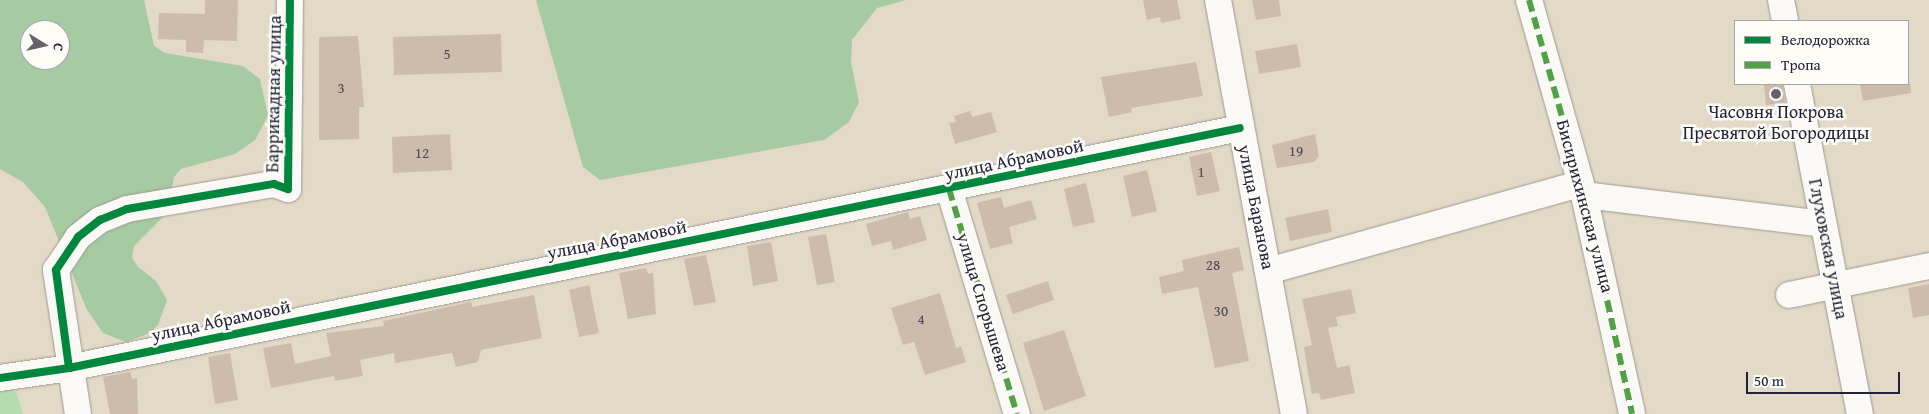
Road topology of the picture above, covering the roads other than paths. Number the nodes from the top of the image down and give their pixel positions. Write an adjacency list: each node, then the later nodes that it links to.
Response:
1 (290, 0): 15 (street, Баррикадная улица)
2 (1218, 0): 7 (street, улица Баранова)
3 (1528, 0): 9 (street, Бисирихинская улица)
4 (1781, 0): 5 (street)
5 (1785, 20)
6 (1797, 85): 10 (street, Глуховская улица)
7 (1240, 128): 8 (street, улица Абрамовой); 12 (street, улица Баранова)
8 (948, 189): 15 (street, улица Абрамовой); 18 (street, улица Спорышева)
9 (1582, 190): 10 (street); 12 (street); 20 (street, Бисирихинская улица)
10 (1822, 224): 13 (street, Глуховская улица)
11 (1929, 266): 13 (street)
12 (1268, 271): 19 (street, улица Баранова)
13 (1835, 286): 14 (street); 21 (street, Глуховская улица)
14 (1789, 295)
15 (69, 368): 16 (street, улица Абрамовой); 17 (street)
16 (0, 378)
17 (78, 414)
18 (1018, 414)
19 (1294, 414)
20 (1632, 414)
21 (1860, 414)

